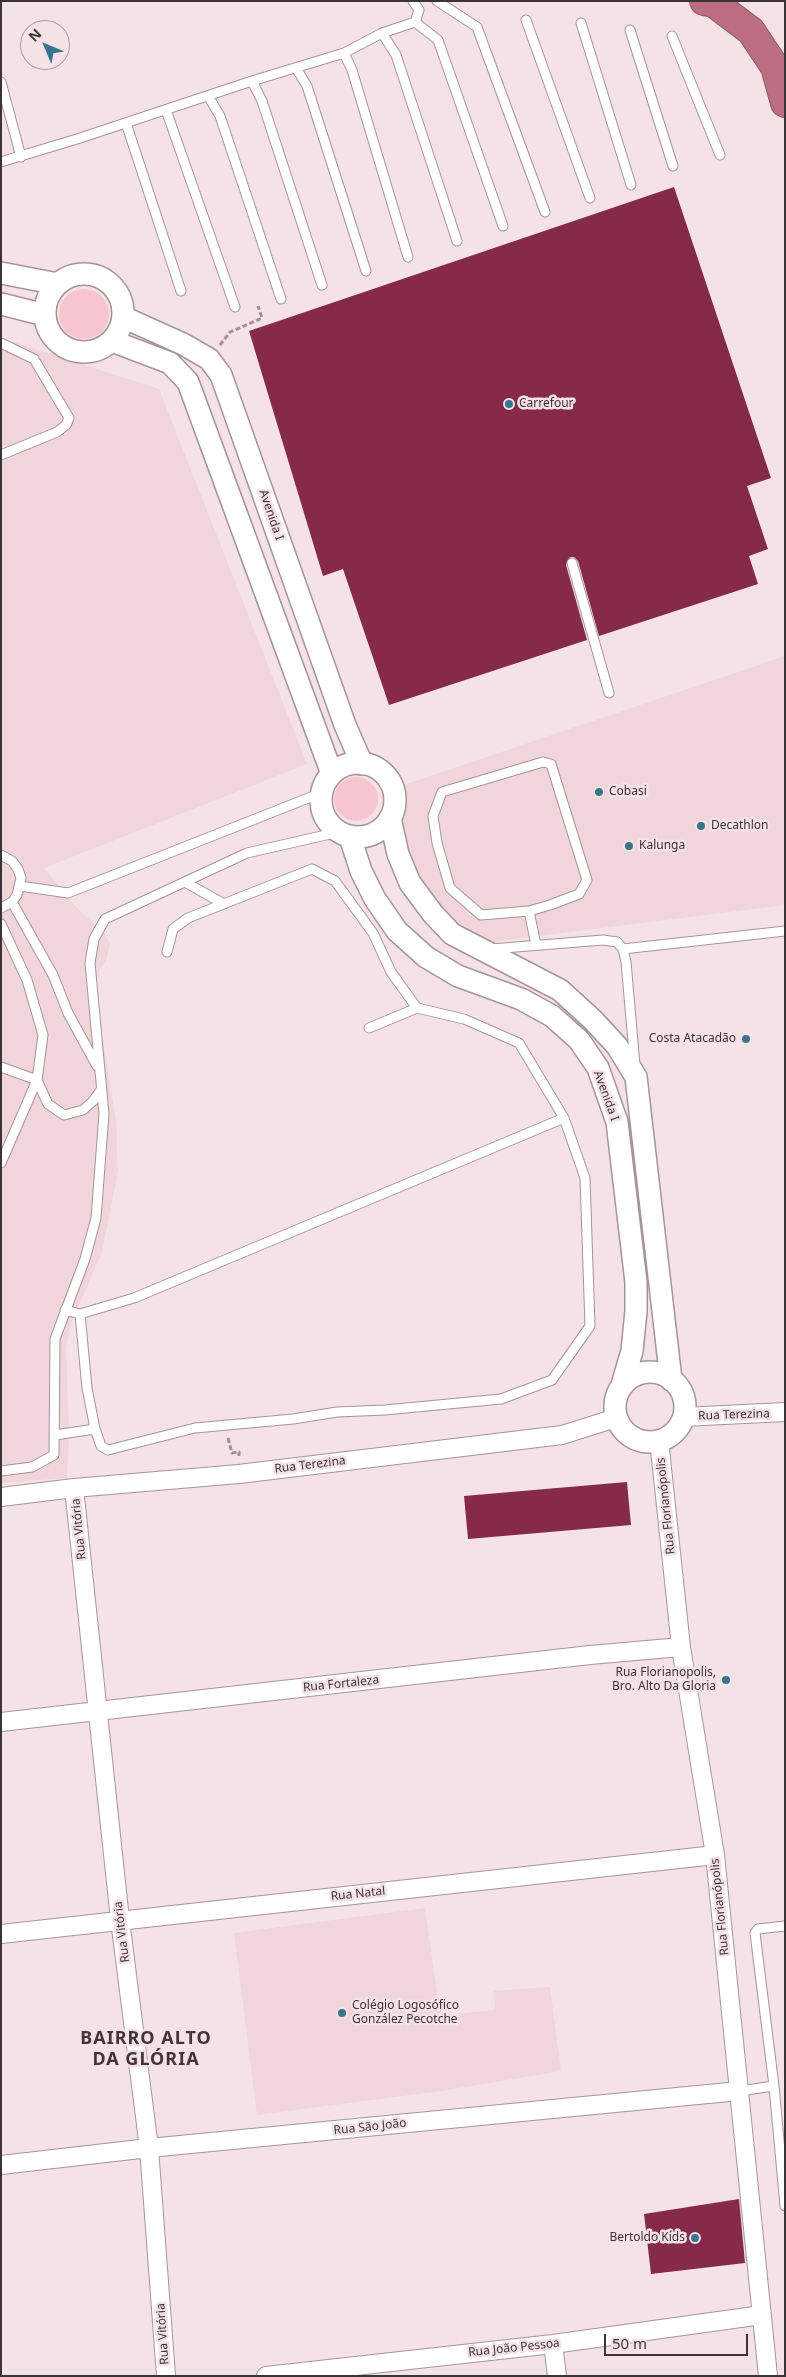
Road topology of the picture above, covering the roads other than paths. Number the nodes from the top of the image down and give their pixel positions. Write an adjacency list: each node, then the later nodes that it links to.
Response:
1 (413, 1): 5 (lane)
2 (437, 1): 24 (lane)
3 (704, 1): 15 (highway)
4 (526, 20): 23 (lane)
5 (415, 22): 8 (lane); 25 (lane)
6 (581, 23): 22 (lane)
7 (630, 30): 21 (lane)
8 (382, 33): 10 (lane); 26 (lane)
9 (672, 36): 18 (lane)
10 (344, 53): 11 (lane); 27 (lane)
11 (296, 68): 12 (lane); 28 (lane)
12 (252, 80): 14 (lane); 31 (lane)
13 (1, 82): 19 (lane)
14 (208, 96): 16 (lane); 33 (lane)
15 (785, 103)
16 (166, 110): 17 (lane); 35 (lane)
17 (126, 123): 19 (lane); 32 (lane)
18 (720, 155)
19 (21, 156): 20 (lane)
20 (1, 162)
21 (673, 166)
22 (631, 184)
23 (590, 198)
24 (545, 212)
25 (503, 226)
26 (457, 241)
27 (408, 257)
28 (366, 271)
29 (1, 273): 30 (street)
30 (58, 284): 36 (street); 37 (street)
31 (322, 285)
32 (181, 292)
33 (281, 299)
34 (1, 304): 36 (street)
35 (235, 307)
36 (45, 315): 38 (street)
37 (123, 316): 38 (street); 43 (street, Avenida I)
38 (112, 341): 44 (street)
39 (1, 343): 40 (lane)
40 (1, 455)
41 (572, 563): 42 (lane)
42 (609, 693)
43 (362, 764): 44 (street); 46 (street)
44 (332, 774): 45 (street)
45 (321, 794): 47 (street); 50 (lane)
46 (390, 818): 47 (street); 58 (street, Avenida I)
47 (344, 835): 49 (lane); 73 (street, Avenida I)
48 (1, 855): 50 (lane)
49 (185, 882): 52 (lane); 64 (lane)
50 (20, 886): 51 (lane)
51 (12, 902): 53 (lane); 64 (lane)
52 (224, 904): 60 (lane); 61 (lane)
53 (1, 908)
54 (529, 911): 54 (lane); 57 (lane)
55 (1, 924): 66 (lane)
56 (785, 931): 59 (lane)
57 (536, 945): 58 (lane); 59 (lane)
58 (483, 950): 65 (street, Avenida I)
59 (623, 950): 65 (lane)
60 (168, 952)
61 (417, 1008): 62 (lane); 68 (lane)
62 (369, 1028)
63 (1, 1067): 66 (lane)
64 (99, 1071): 67 (lane)
65 (636, 1077): 72 (street, Avenida I)
66 (37, 1080): 67 (lane); 69 (lane)
67 (101, 1090): 70 (lane)
68 (564, 1118): 71 (lane); 77 (lane)
69 (1, 1163)
70 (65, 1310): 71 (lane); 78 (lane)
71 (80, 1314): 77 (lane)
72 (672, 1380): 73 (street); 75 (street)
73 (622, 1385): 76 (street)
74 (785, 1412): 75 (street, Rua Terezina)
75 (683, 1417): 79 (street)
76 (616, 1418): 79 (street); 81 (street, Rua Terezina)
77 (95, 1429): 78 (lane)
78 (55, 1435): 80 (lane)
79 (658, 1440): 83 (street, Rua Florianópolis)
80 (1, 1471)
81 (74, 1488): 82 (street, Rua Terezina); 84 (street, Rua Vitória)
82 (1, 1498)
83 (681, 1647): 84 (street, Rua Fortaleza); 86 (street, Rua Florianópolis)
84 (97, 1711): 85 (street, Rua Fortaleza); 87 (street, Rua Vitória)
85 (1, 1722)
86 (715, 1855): 87 (street, Rua Natal); 91 (street, Rua Florianópolis)
87 (120, 1920): 89 (street, Rua Natal); 92 (street, Rua Vitória)
88 (785, 1926): 90 (lane)
89 (1, 1934)
90 (774, 2086): 91 (lane); 94 (lane)
91 (738, 2091): 92 (street, Rua São João); 95 (street, Rua Florianópolis)
92 (149, 2148): 93 (street, Rua São João); 98 (street, Rua Vitória)
93 (1, 2165)
94 (785, 2206)
95 (762, 2315): 96 (street, Rua João Pessoa); 101 (street, Rua Florianópolis)
96 (553, 2344): 97 (street, Rua João Pessoa); 100 (street)
97 (337, 2371): 99 (street, Rua João Pessoa)
98 (166, 2376)
99 (266, 2376)
100 (557, 2376)
101 (768, 2376)

